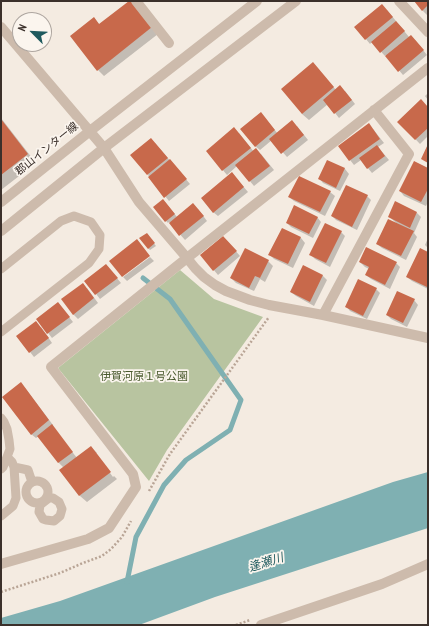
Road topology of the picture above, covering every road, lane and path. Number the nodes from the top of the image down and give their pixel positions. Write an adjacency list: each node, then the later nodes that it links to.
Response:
1 (136, 1): 7 (street)
2 (256, 1): 10 (street, 郡山インター線)
3 (296, 1): 11 (street)
4 (399, 1): 6 (street)
5 (1, 28): 10 (street)
6 (428, 32)
7 (169, 43)
8 (428, 68): 9 (street)
9 (374, 110): 14 (street); 17 (street)
10 (90, 131): 11 (street); 12 (street, 郡山インター線)
11 (104, 148): 13 (street); 14 (street)
12 (1, 202)
13 (1, 231)
14 (187, 258): 17 (street); 28 (street)
15 (1, 269): 18 (lane)
16 (271, 314): 25 (path)
17 (323, 315): 19 (street)
18 (1, 332)
19 (427, 335)
20 (1, 418): 21 (lane)
21 (8, 457): 22 (lane); 23 (lane)
22 (14, 467): 24 (lane); 26 (lane)
23 (1, 469)
24 (32, 482): 24 (lane)
25 (147, 495)
26 (1, 516)
27 (132, 520): 30 (path)
28 (1, 564)
29 (428, 564): 31 (street)
30 (1, 592)
31 (261, 625)

